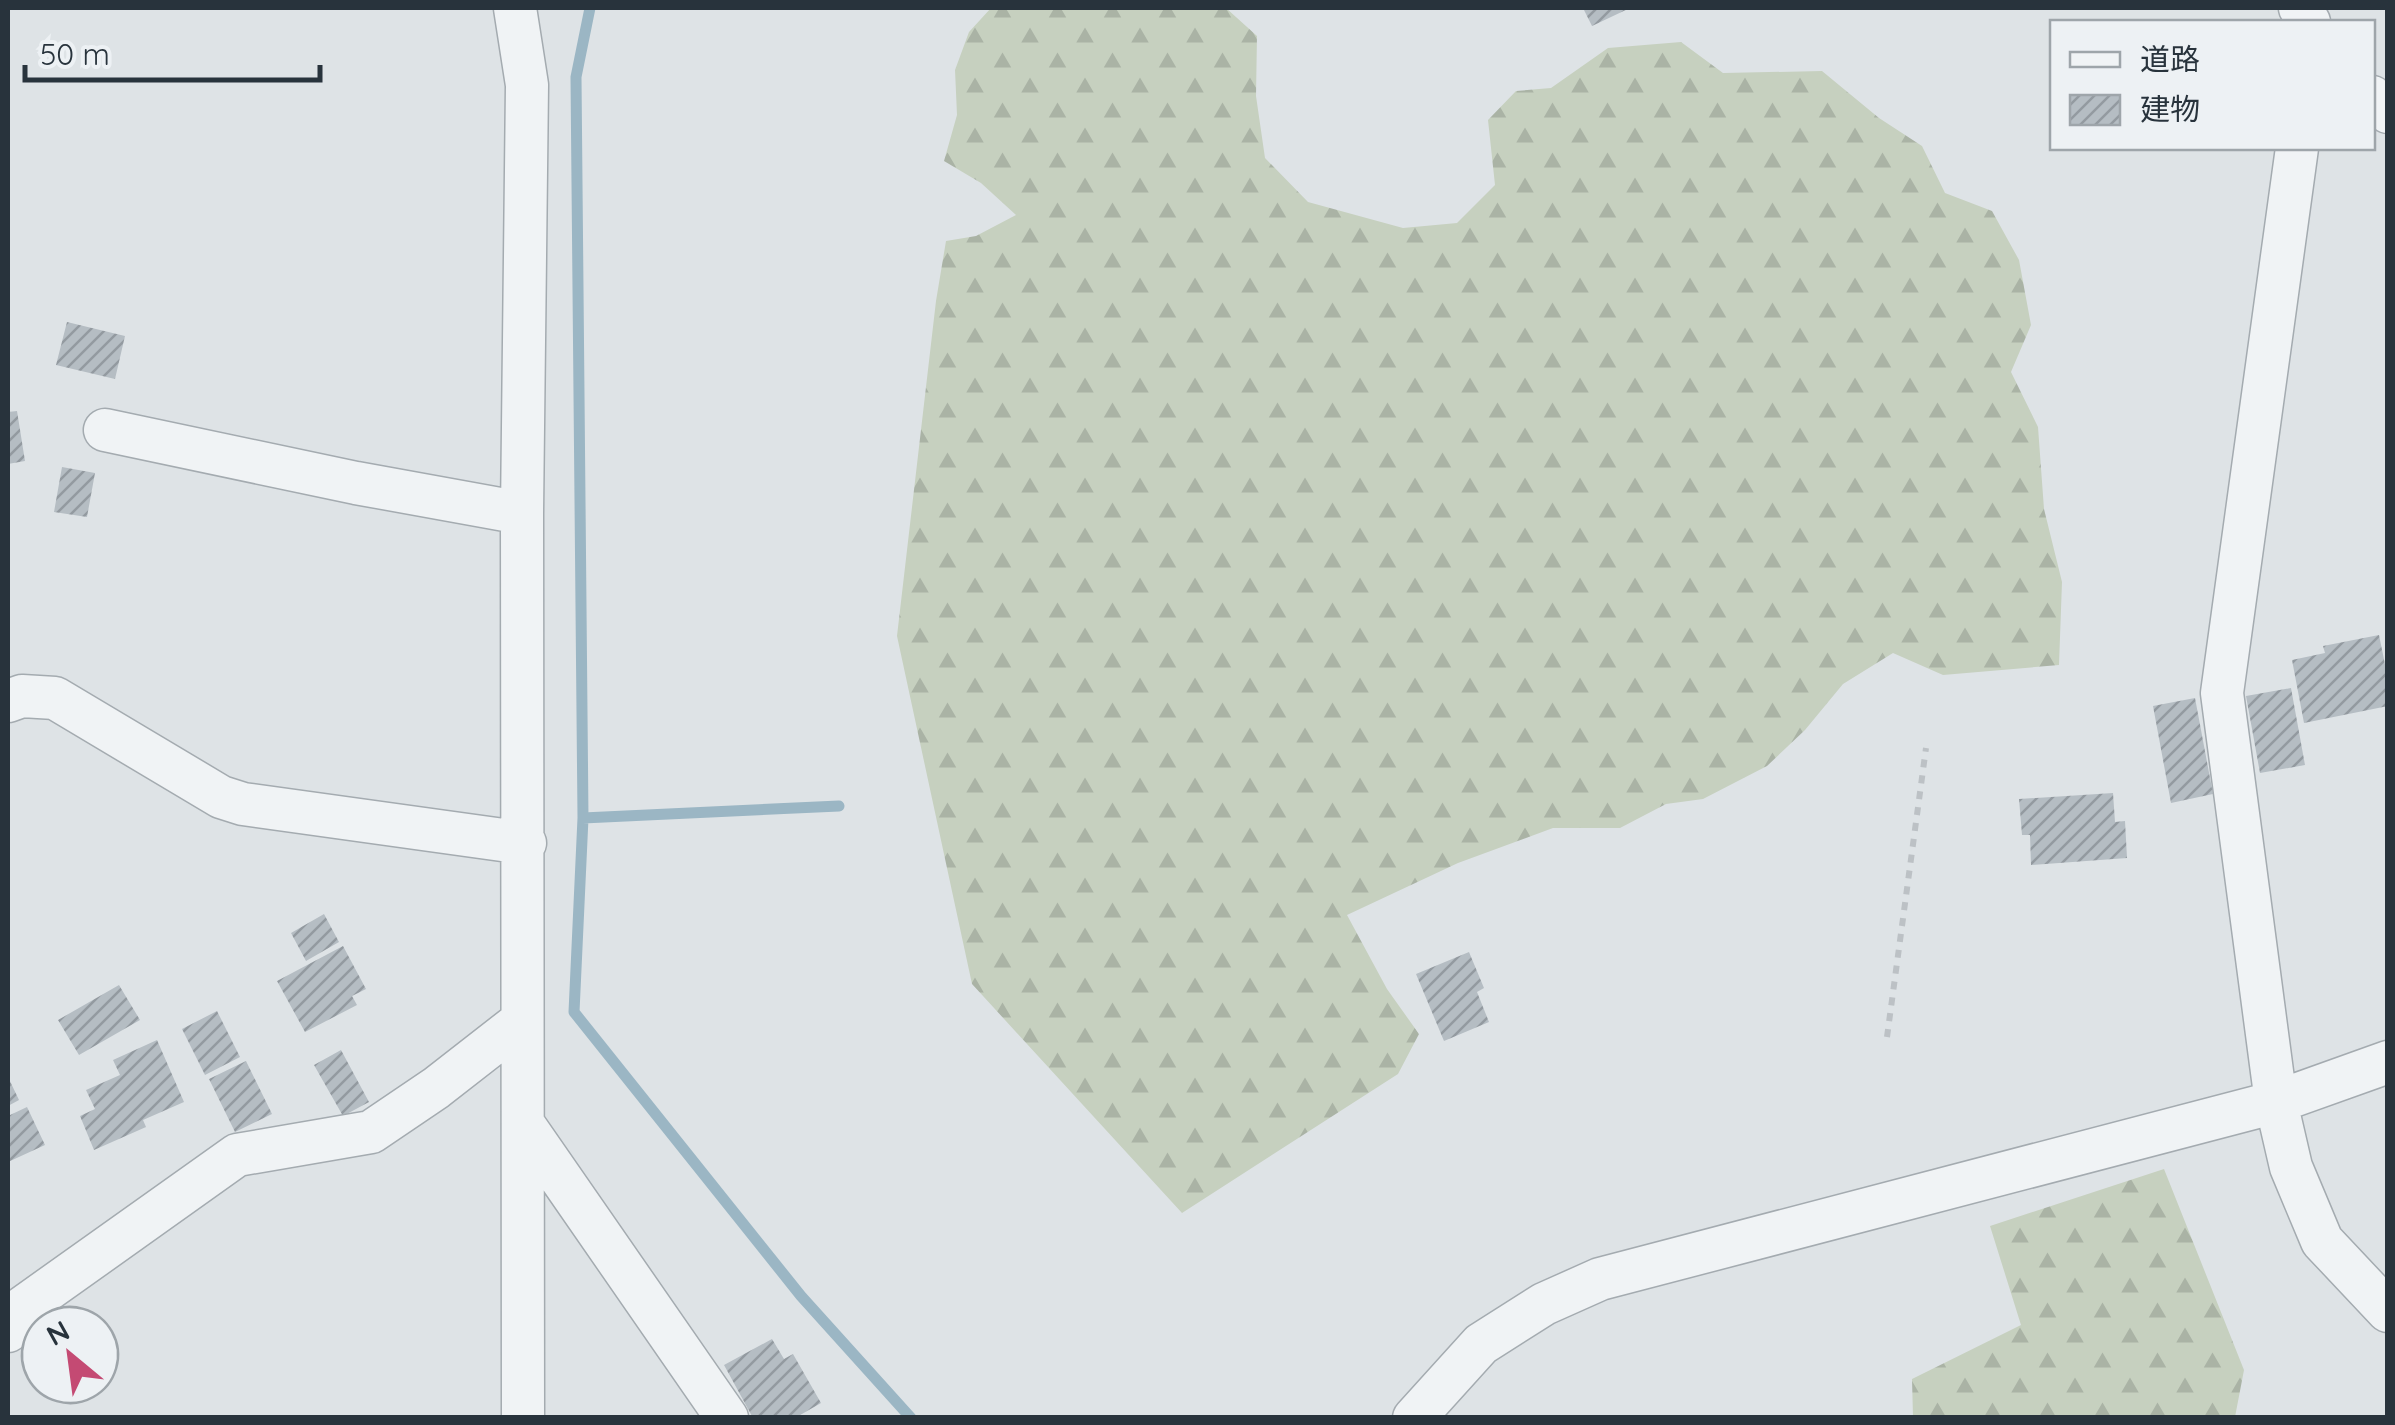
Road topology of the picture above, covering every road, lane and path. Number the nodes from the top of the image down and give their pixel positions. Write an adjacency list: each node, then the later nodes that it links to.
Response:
1 (515, 8): 4 (street)
2 (2297, 150): 11 (street)
3 (104, 430): 4 (street)
4 (522, 513): 7 (street)
5 (8, 701): 7 (street)
6 (1926, 748): 9 (path)
7 (525, 844): 8 (street)
8 (522, 1022): 12 (street); 14 (street)
9 (1887, 1037)
10 (2388, 1062): 11 (street)
11 (2276, 1102): 13 (street); 17 (street)
12 (524, 1125): 15 (street); 16 (street)
13 (2388, 1311)
14 (8, 1331)
15 (523, 1418)
16 (726, 1418)
17 (1414, 1418)

